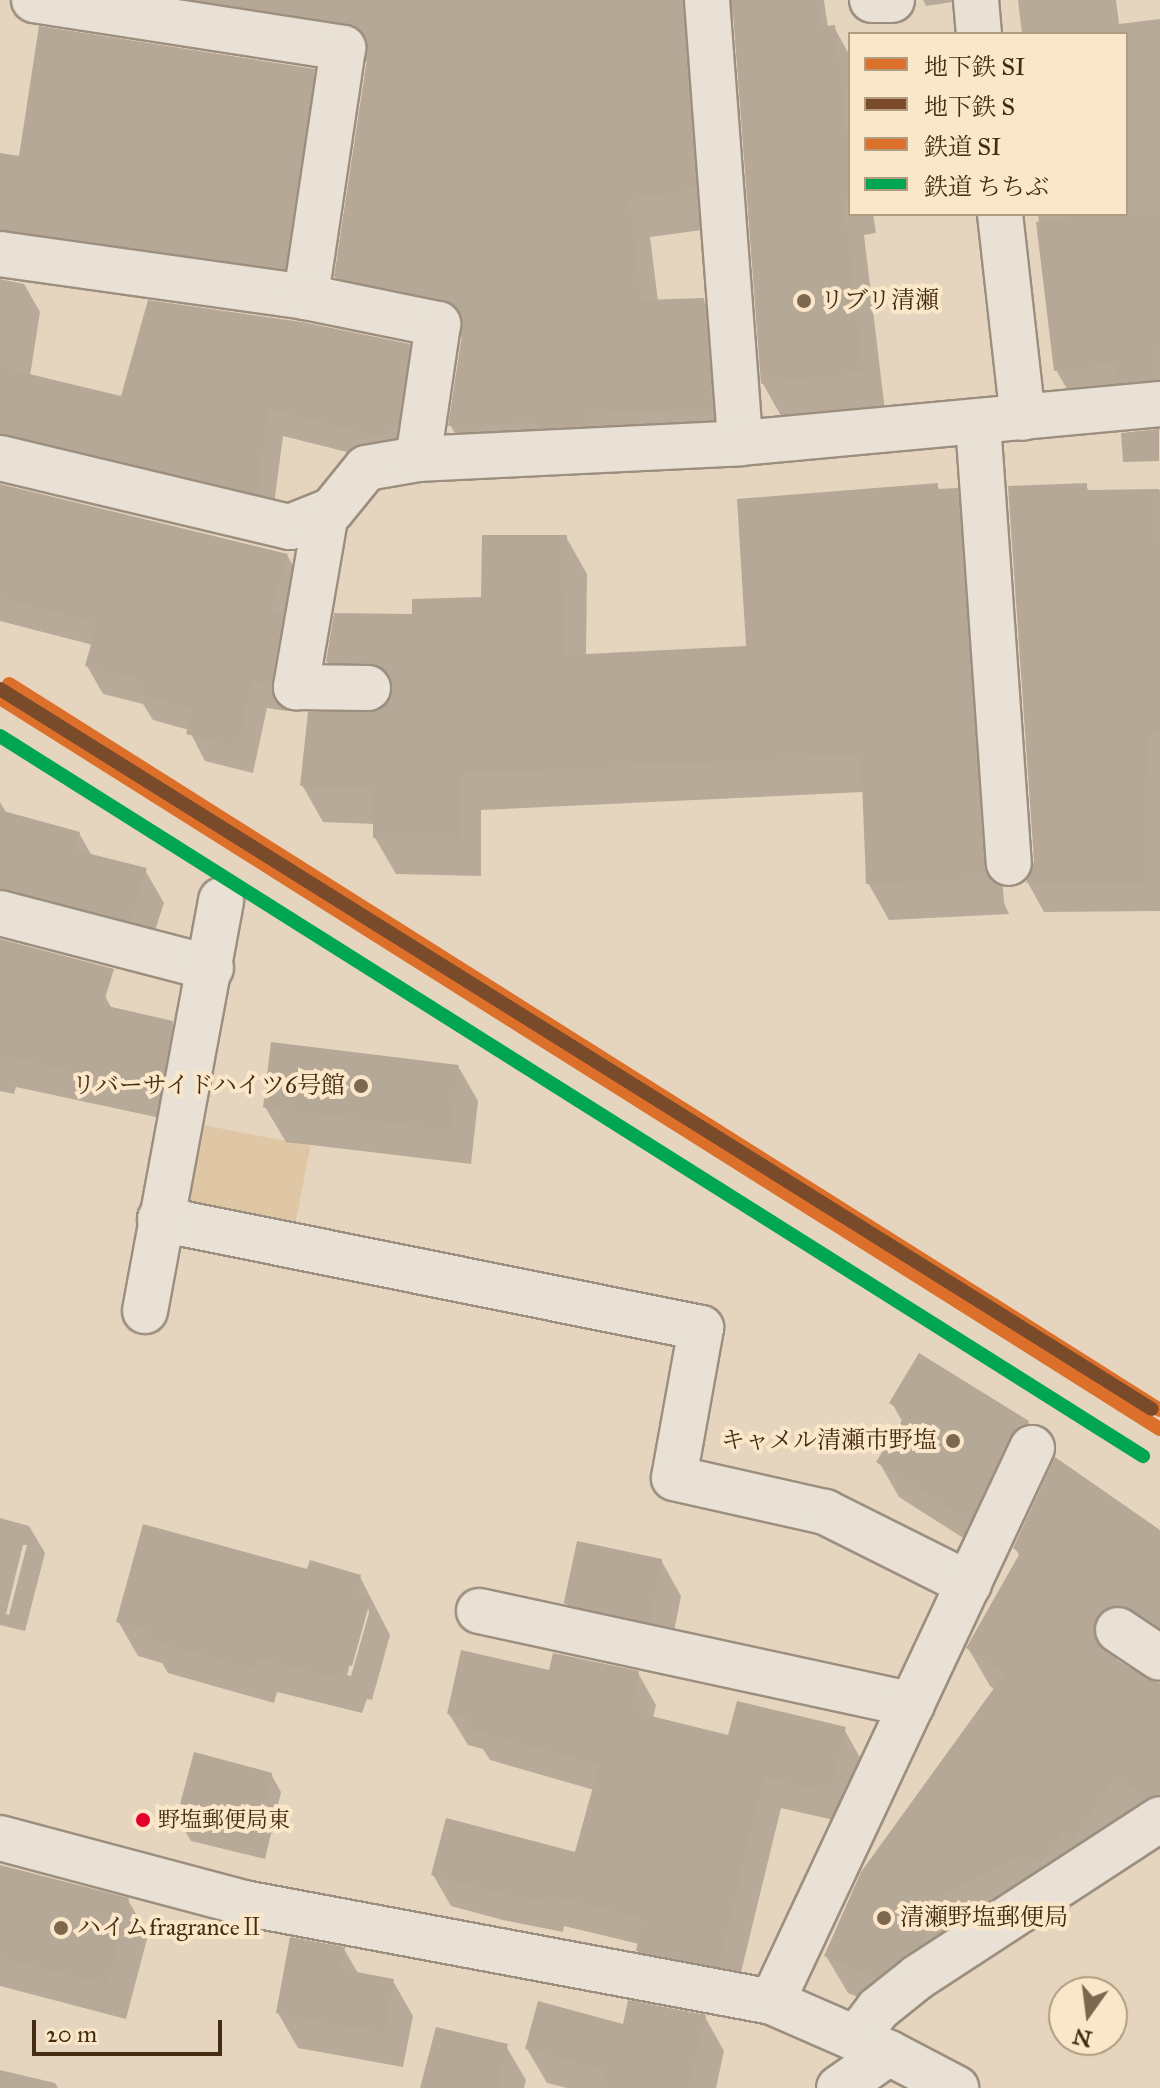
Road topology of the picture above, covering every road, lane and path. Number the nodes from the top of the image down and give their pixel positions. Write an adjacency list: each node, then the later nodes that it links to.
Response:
1 (34, 0): 9 (street)
2 (707, 0): 13 (street)
3 (872, 0): 4 (street)
4 (892, 0)
5 (976, 0): 6 (street)
6 (979, 32)
7 (1000, 216): 11 (street)
8 (0, 254): 9 (street)
9 (306, 297): 15 (street)
10 (1160, 404): 11 (street)
11 (1023, 418): 12 (street)
12 (978, 423): 13 (street); 18 (street)
13 (740, 443): 15 (street)
14 (0, 458): 16 (street)
15 (418, 459): 16 (street)
16 (326, 513): 17 (street)
17 (368, 688)
18 (1009, 863)
19 (221, 900): 21 (street)
20 (0, 913): 21 (street)
21 (211, 968): 22 (street)
22 (160, 1219): 23 (street); 25 (street)
23 (145, 1311)
24 (1032, 1448): 25 (street)
25 (969, 1584): 29 (street)
26 (479, 1611): 29 (street)
27 (1118, 1630): 28 (street)
28 (1160, 1658)
29 (912, 1705): 32 (street)
30 (1160, 1819): 33 (street)
31 (0, 1838): 32 (street)
32 (772, 2002): 33 (street)
33 (873, 2045): 34 (street); 35 (street)
34 (839, 2088)
35 (956, 2088)

